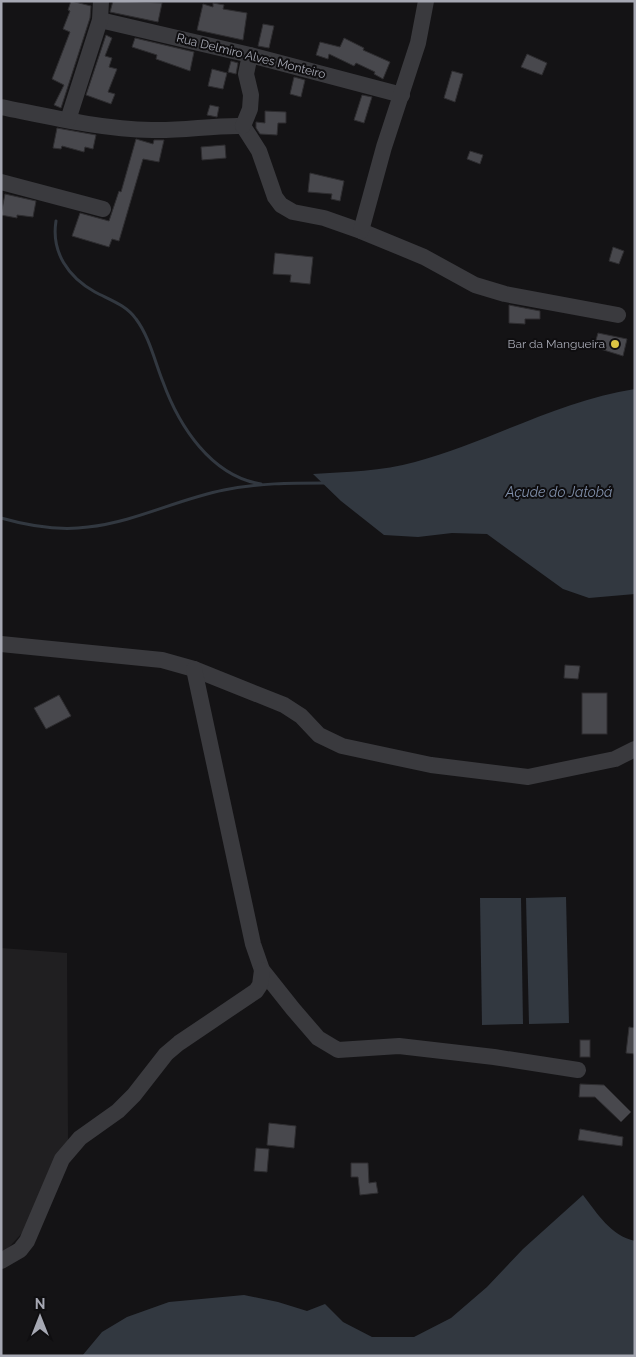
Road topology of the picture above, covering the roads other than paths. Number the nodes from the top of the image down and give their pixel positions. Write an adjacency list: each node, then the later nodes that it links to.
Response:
1 (101, 1): 3 (street)
2 (426, 1): 5 (street)
3 (100, 20): 4 (street, Rua Delmiro Alves Monteiro); 7 (street)
4 (250, 55): 5 (street, Rua Delmiro Alves Monteiro); 8 (street)
5 (402, 95): 11 (street)
6 (1, 108): 7 (street)
7 (68, 120): 8 (street)
8 (243, 126): 11 (street)
9 (1, 182): 10 (street)
10 (103, 209)
11 (361, 231): 12 (street)
12 (618, 316)
13 (1, 644): 14 (street)
14 (194, 668): 15 (street); 16 (street)
15 (635, 749)
16 (262, 970): 17 (street); 18 (street)
17 (578, 1070)
18 (1, 1261)

